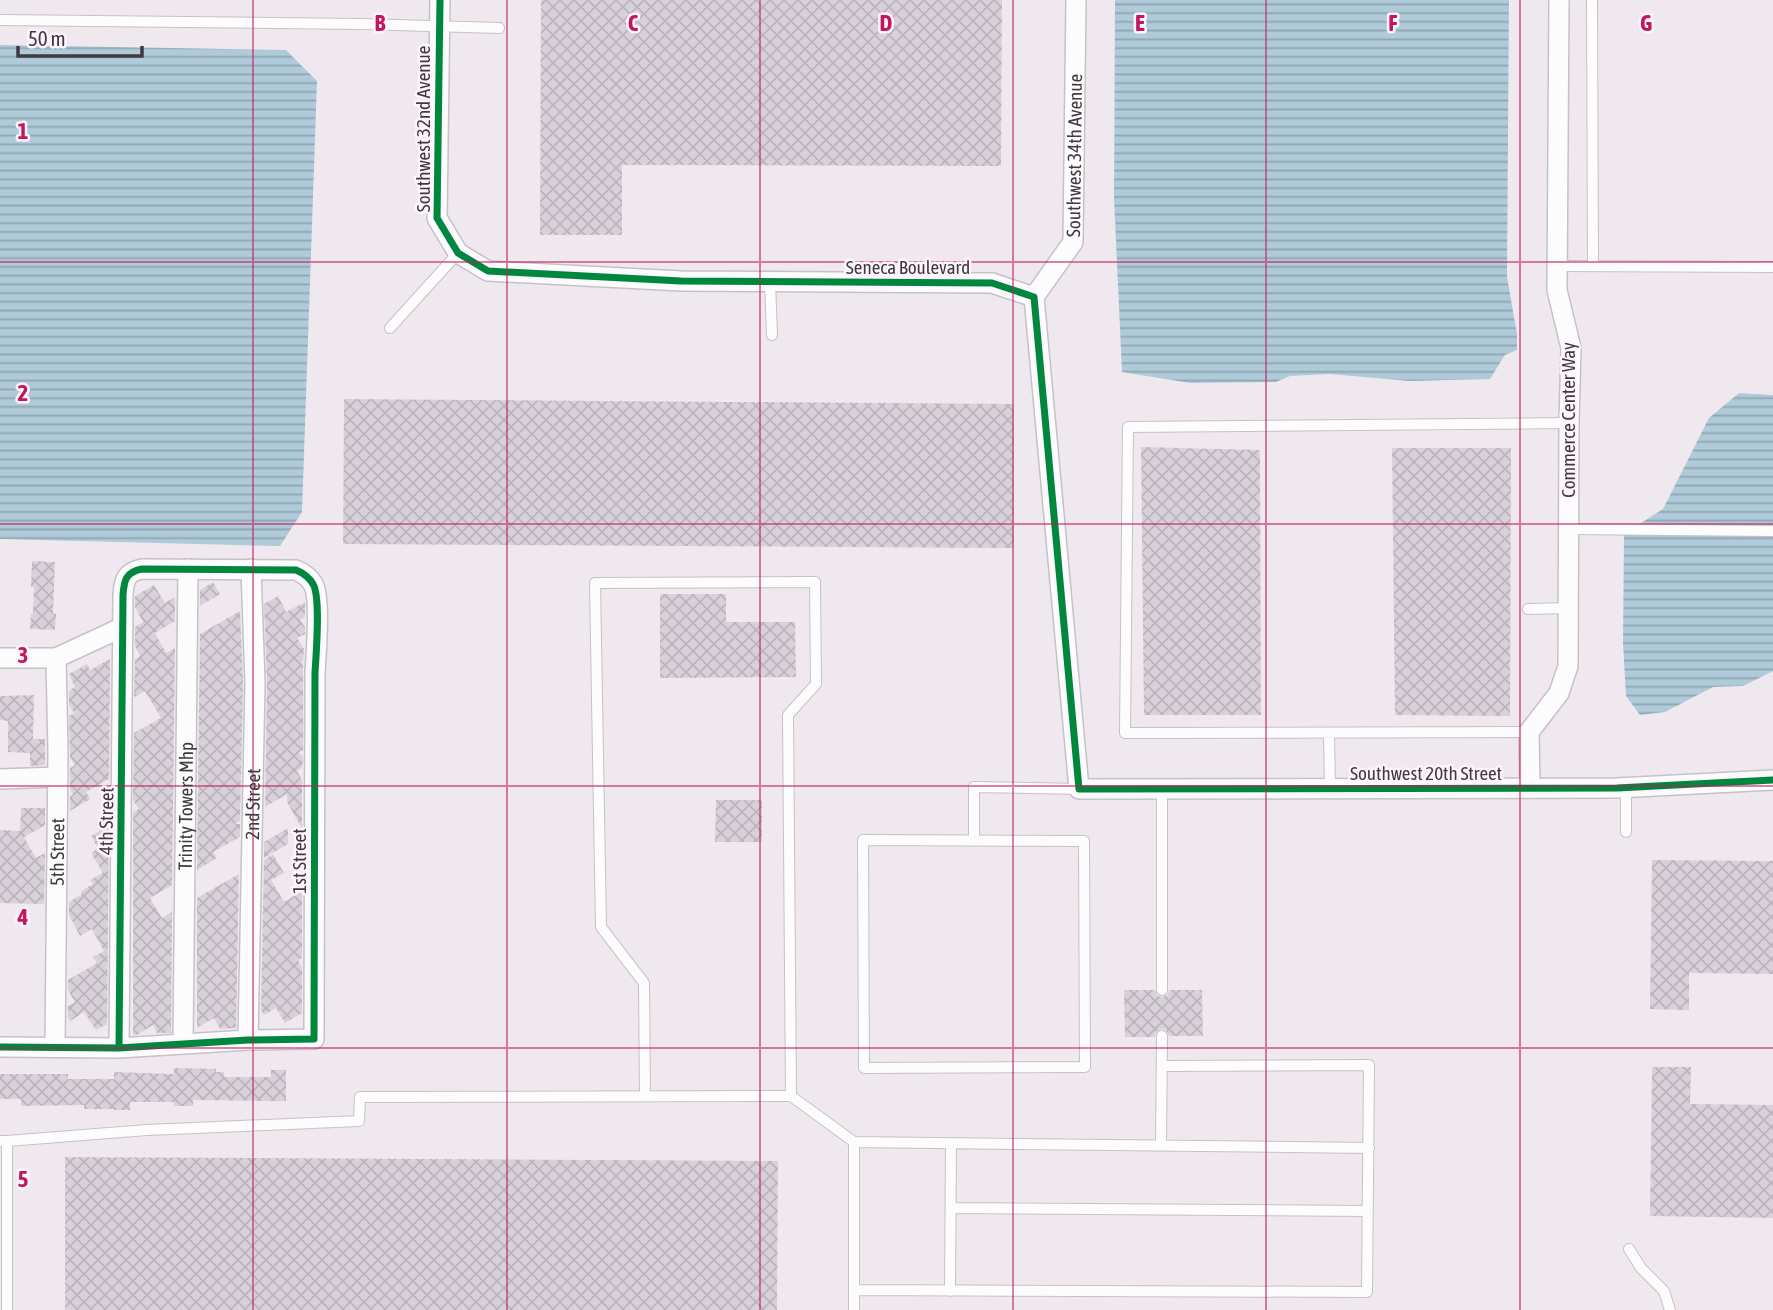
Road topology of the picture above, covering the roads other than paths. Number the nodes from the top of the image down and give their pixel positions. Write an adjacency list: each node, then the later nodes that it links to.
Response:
1 (440, 0): 6 (street, Southwest 32nd Avenue)
2 (1076, 0): 13 (street, Southwest 34th Avenue)
3 (1559, 0): 9 (street, Commerce Center Way)
4 (1592, 0): 10 (lane)
5 (0, 20): 6 (lane)
6 (439, 25): 7 (lane); 8 (street, Southwest 32nd Avenue)
7 (499, 28)
8 (458, 253): 12 (street, Seneca Boulevard); 14 (lane)
9 (1557, 266): 10 (lane); 16 (street, Commerce Center Way)
10 (1593, 266): 11 (lane)
11 (1773, 267)
12 (770, 282): 13 (street, Seneca Boulevard); 15 (lane)
13 (1034, 297): 34 (street)
14 (390, 328)
15 (772, 335)
16 (1569, 423): 17 (street, Commerce Center Way); 28 (lane)
17 (1569, 529): 18 (lane); 22 (street, Commerce Center Way)
18 (1773, 531)
19 (188, 569): 20 (street, 1st Street); 21 (street, 1st Street); 42 (street, Trinity Towers Mhp)
20 (251, 569): 41 (street, 2nd Street); 41 (street, 1st Street)
21 (123, 595): 24 (street, 4th Street)
22 (1569, 608): 23 (lane); 27 (street, Commerce Center Way)
23 (1528, 609)
24 (123, 628): 26 (street); 45 (street, 4th Street)
25 (0, 658): 26 (street)
26 (56, 658): 29 (street, 5th Street)
27 (1529, 732): 28 (lane); 32 (street)
28 (1329, 733): 36 (lane)
29 (58, 777): 30 (street); 43 (street, 5th Street)
30 (0, 779)
31 (1773, 780): 33 (street, Southwest 20th Street)
32 (1530, 788): 33 (street, Southwest 20th Street); 36 (street, Southwest 20th Street)
33 (1626, 788): 37 (lane)
34 (1079, 789): 35 (street, Southwest 20th Street); 38 (lane)
35 (1163, 789): 36 (street, Southwest 20th Street); 39 (lane)
36 (1330, 789)
37 (1626, 832)
38 (974, 841): 38 (lane)
39 (1162, 990)
40 (1162, 1037): 46 (lane)
41 (248, 1040): 42 (street, 1st Street)
42 (183, 1044): 45 (street, 1st Street)
43 (55, 1046): 44 (street, 1st Street); 45 (street, 1st Street)
44 (0, 1047)
45 (119, 1048)
46 (1162, 1066): 52 (lane); 53 (lane)
47 (646, 1096): 48 (lane); 48 (lane); 49 (lane)
48 (791, 1096): 50 (lane)
49 (4, 1141): 59 (lane)
50 (854, 1142): 51 (lane); 57 (lane)
51 (951, 1143): 52 (lane); 54 (lane)
52 (1161, 1145): 53 (lane)
53 (1368, 1148): 55 (lane)
54 (951, 1208): 55 (lane); 58 (lane)
55 (1368, 1211): 58 (lane)
56 (1629, 1249): 61 (lane)
57 (854, 1290): 58 (lane); 60 (lane)
58 (950, 1291)
59 (7, 1310)
60 (854, 1310)
61 (1670, 1310)

